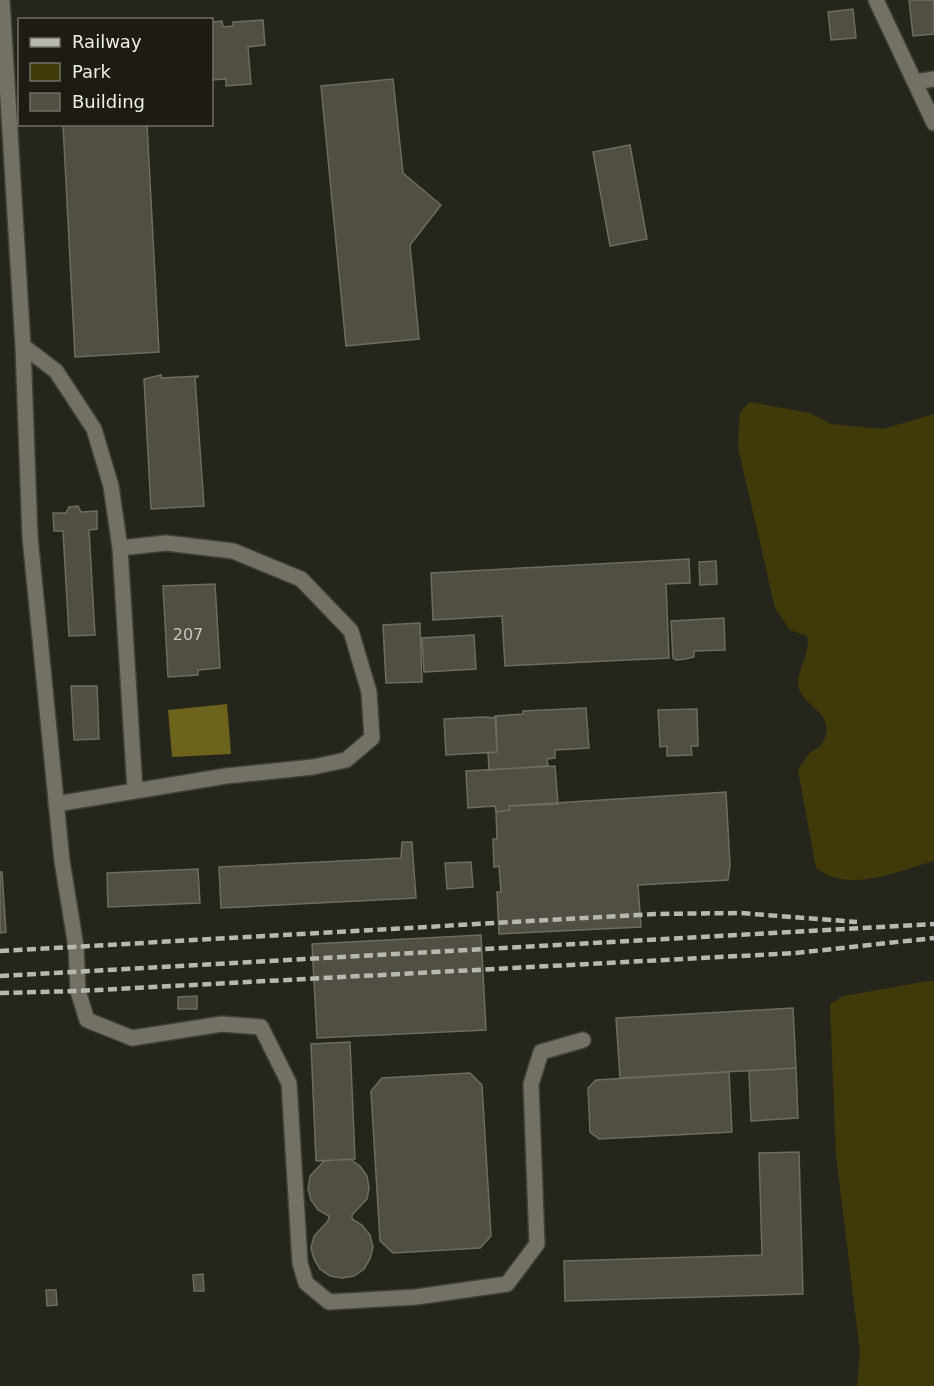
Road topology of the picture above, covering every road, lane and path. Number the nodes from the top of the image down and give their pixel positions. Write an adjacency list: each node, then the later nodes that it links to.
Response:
1 (3, 0): 6 (lane)
2 (876, 0): 4 (lane)
3 (934, 79): 4 (lane)
4 (915, 82): 5 (lane)
5 (934, 123)
6 (5, 124): 7 (lane); 8 (lane)
7 (0, 144)
8 (23, 346): 9 (lane); 11 (lane)
9 (120, 548): 10 (lane); 10 (lane)
10 (135, 790): 11 (lane)
11 (56, 804): 12 (lane)
12 (583, 1040)

